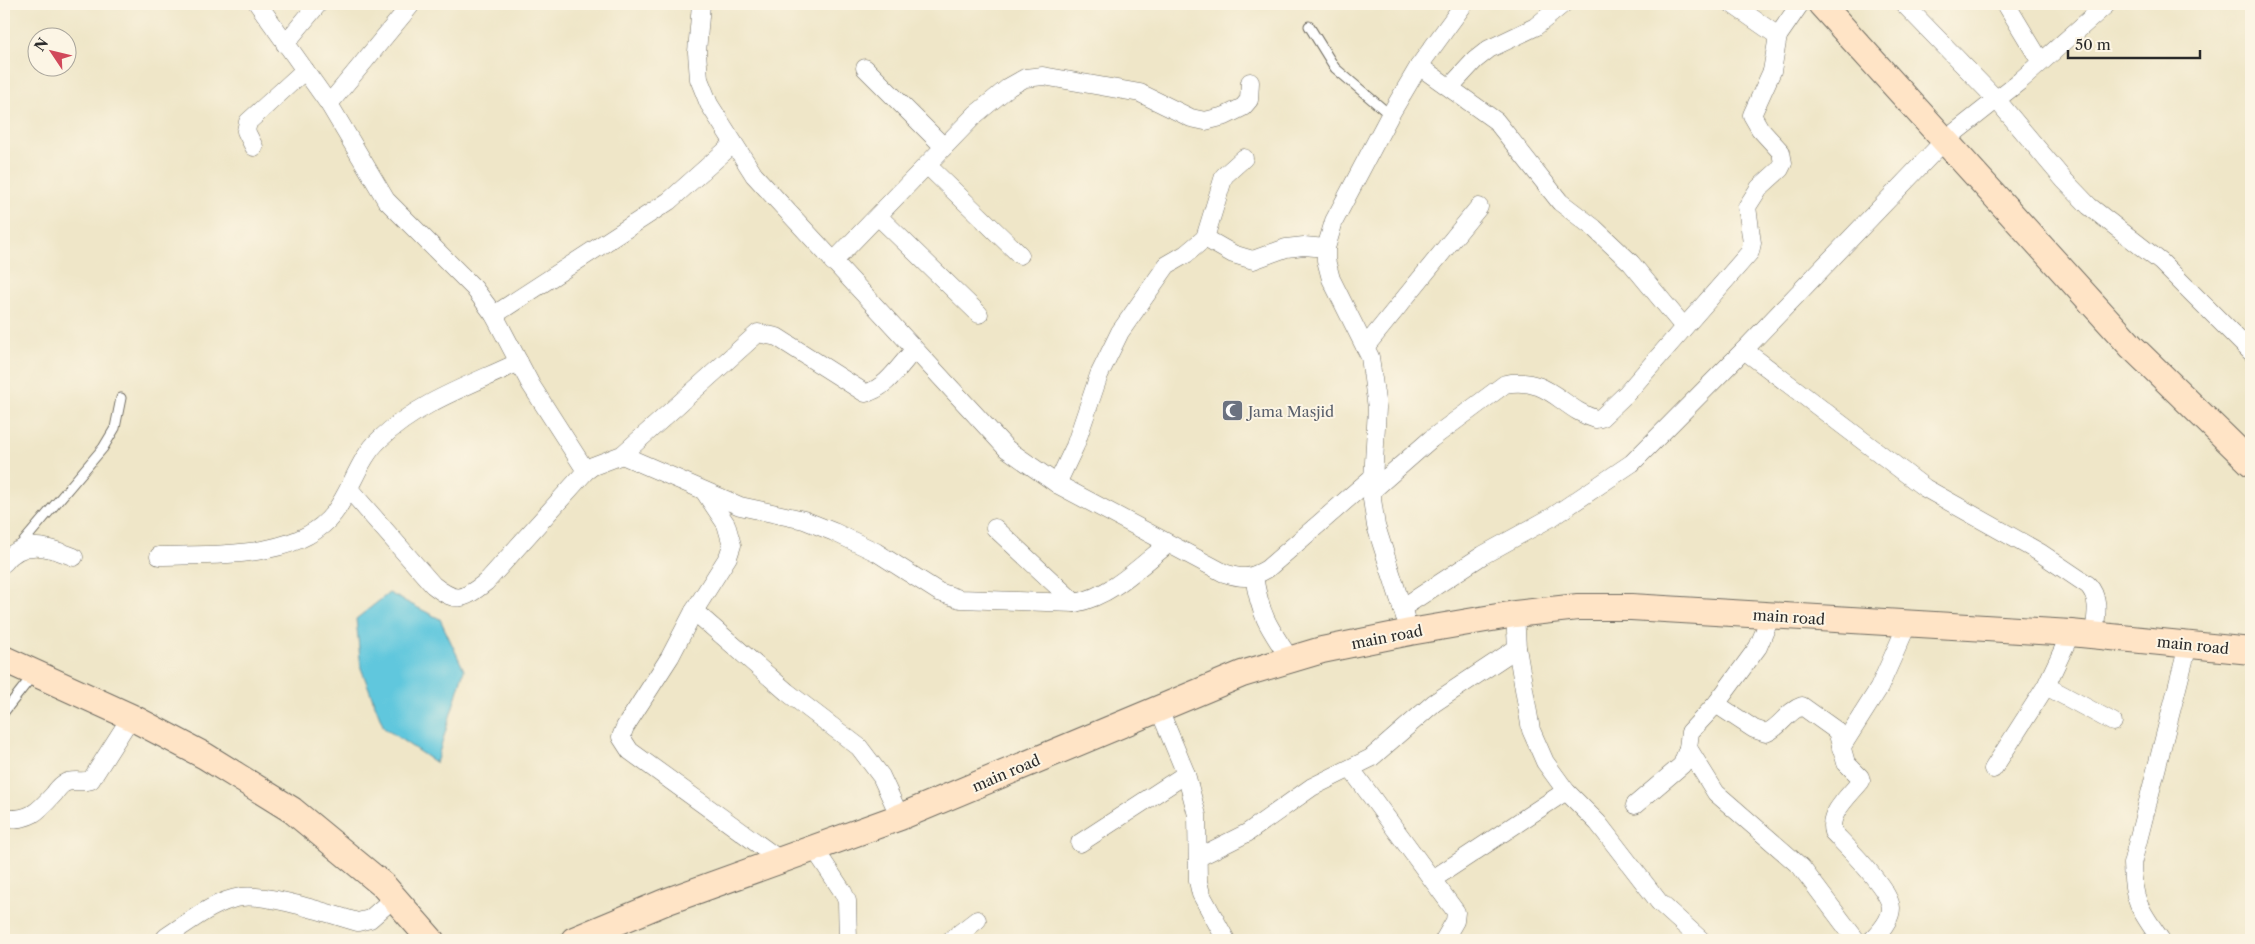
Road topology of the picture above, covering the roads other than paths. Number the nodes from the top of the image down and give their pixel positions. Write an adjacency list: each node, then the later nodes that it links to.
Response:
1 (258, 4): 15 (street)
2 (318, 4): 15 (street)
3 (701, 4): 26 (street)
4 (1464, 4): 17 (street)
5 (1563, 4): 21 (street)
6 (1732, 4): 14 (street)
7 (1800, 4): 14 (street)
8 (1821, 4): 25 (main road)
9 (1904, 4): 22 (street)
10 (2006, 4): 16 (street)
11 (2107, 4): 16 (street)
12 (410, 6): 23 (street)
13 (1309, 26): 24 (lane)
14 (1778, 36): 39 (street)
15 (285, 44): 19 (street)
16 (2041, 62): 22 (street)
17 (1419, 66): 21 (street); 24 (street)
18 (866, 68): 28 (street)
19 (305, 70): 23 (street); 27 (street)
20 (1250, 82): 28 (street)
21 (1450, 87): 39 (street)
22 (1996, 100): 25 (street); 43 (street)
23 (329, 104): 38 (street)
24 (1390, 115): 34 (street)
25 (1944, 141): 42 (street); 47 (main road)
26 (733, 144): 36 (street); 38 (street)
27 (254, 147)
28 (944, 147): 30 (street)
29 (1244, 158): 33 (street)
30 (927, 165): 32 (street); 35 (street)
31 (1479, 207): 40 (street)
32 (878, 216): 36 (street); 37 (street)
33 (1205, 238): 34 (street); 50 (street)
34 (1326, 248): 40 (street)
35 (1020, 255)
36 (834, 262): 41 (street)
37 (979, 314)
38 (494, 315): 44 (street)
39 (1684, 327): 49 (street)
40 (1365, 346): 49 (street)
41 (914, 350): 46 (street); 50 (street)
42 (1744, 350): 61 (street); 67 (street)
43 (2251, 352)
44 (519, 362): 48 (street); 51 (street)
45 (121, 398): 55 (lane)
46 (622, 455): 48 (street); 52 (street)
47 (2251, 463)
48 (586, 471): 51 (street)
49 (1374, 482): 59 (street); 61 (street)
50 (1057, 484): 54 (street)
51 (349, 490): 56 (street)
52 (704, 491): 60 (street); 62 (street)
53 (995, 528): 60 (street)
54 (1168, 544): 59 (street); 60 (street)
55 (18, 550): 57 (street); 58 (street)
56 (159, 556)
57 (74, 557)
58 (4, 563)
59 (1254, 577): 72 (street)
60 (1075, 603)
61 (1402, 608): 66 (street)
62 (694, 611): 87 (street); 92 (street)
63 (1515, 614): 64 (main road, main road); 66 (main road, main road); 69 (street)
64 (1771, 616): 65 (main road, main road); 75 (street)
65 (1907, 625): 67 (main road, main road); 81 (street)
66 (1410, 632): 72 (main road, main road)
67 (2082, 633): 68 (main road, main road); 74 (street)
68 (2188, 645): 70 (main road, main road); 106 (street)
69 (1517, 648): 83 (street); 85 (street)
70 (2251, 651)
71 (4, 659): 73 (main road)
72 (1290, 659): 76 (main road, main road)
73 (36, 672): 77 (lane); 78 (main road)
74 (2046, 686): 79 (street); 82 (street)
75 (1716, 704): 80 (street); 81 (street)
76 (1159, 709): 84 (street); 87 (main road, main road)
77 (4, 712)
78 (131, 717): 88 (street); 94 (main road)
79 (2113, 722)
80 (1688, 748): 86 (street); 104 (street)
81 (1841, 748): 105 (street)
82 (1993, 769)
83 (1351, 770): 91 (street); 93 (street)
84 (1186, 774): 89 (street); 91 (street)
85 (1566, 791): 93 (street); 103 (street)
86 (1635, 804)
87 (900, 817): 90 (main road, main road)
88 (4, 819)
89 (1080, 843)
90 (814, 848): 92 (main road, main road); 99 (street)
91 (1199, 857): 101 (street)
92 (780, 860): 98 (main road, main road)
93 (1433, 879): 102 (street)
94 (394, 897): 96 (street); 97 (main road)
95 (977, 920): 100 (street)
96 (166, 937)
97 (431, 940)
98 (574, 940)
99 (848, 940)
100 (951, 940)
101 (1226, 940)
102 (1444, 940)
103 (1698, 940)
104 (1856, 940)
105 (1872, 940)
106 (2161, 940)

